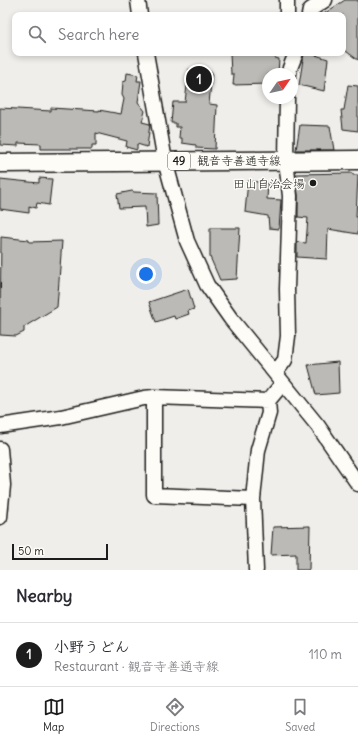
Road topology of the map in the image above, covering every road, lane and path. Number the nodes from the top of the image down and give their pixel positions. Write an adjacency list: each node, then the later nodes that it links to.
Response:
1 (138, 0): 4 (street)
2 (287, 0): 5 (street)
3 (325, 0): 6 (street)
4 (140, 12)
5 (287, 12)
6 (310, 12)
7 (147, 56): 15 (street)
8 (287, 56): 10 (street)
9 (295, 56): 11 (street)
10 (289, 68)
11 (290, 68)
12 (287, 104): 13 (street)
13 (286, 160): 14 (main road, 観音寺善通寺線 / 49); 15 (main road, 観音寺善通寺線 / 49); 17 (street)
14 (358, 160)
15 (165, 161): 16 (main road, 観音寺善通寺線 / 49); 17 (street)
16 (0, 163)
17 (279, 378): 19 (street); 22 (street)
18 (154, 397): 19 (street); 20 (street); 23 (street)
19 (268, 401): 23 (street)
20 (0, 426)
21 (0, 449): 24 (street)
22 (358, 484)
23 (253, 499): 25 (street)
24 (0, 517)
25 (256, 570)

